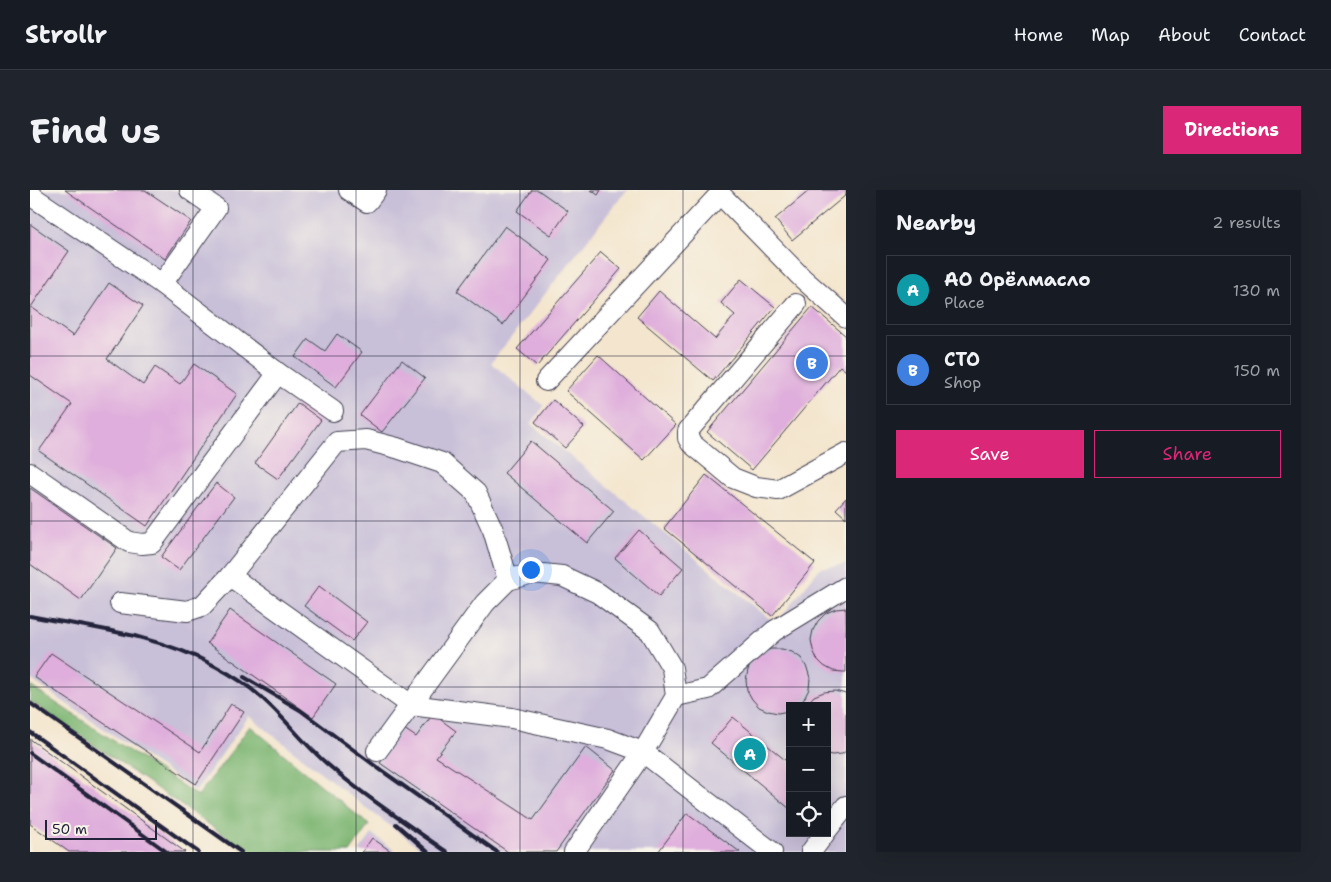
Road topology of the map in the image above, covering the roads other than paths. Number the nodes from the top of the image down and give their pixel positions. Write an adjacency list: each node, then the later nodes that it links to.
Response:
1 (190, 190): 6 (lane)
2 (349, 190): 3 (lane)
3 (376, 190)
4 (722, 192): 8 (lane); 10 (lane)
5 (30, 195): 6 (lane)
6 (162, 284): 9 (lane)
7 (796, 304): 12 (lane)
8 (846, 317)
9 (278, 373): 11 (lane); 13 (lane)
10 (546, 381)
11 (333, 411)
12 (846, 453)
13 (30, 473)
14 (230, 576): 15 (lane); 17 (lane); 19 (lane)
15 (508, 580): 18 (lane); 19 (lane)
16 (846, 587): 18 (lane)
17 (120, 603)
18 (676, 696): 21 (lane)
19 (411, 705): 20 (lane); 21 (lane)
20 (377, 751)
21 (643, 752): 25 (lane); 26 (lane)
22 (846, 806): 23 (lane)
23 (831, 826)
24 (822, 837): 27 (lane)
25 (574, 852)
26 (772, 852)
27 (810, 852)

